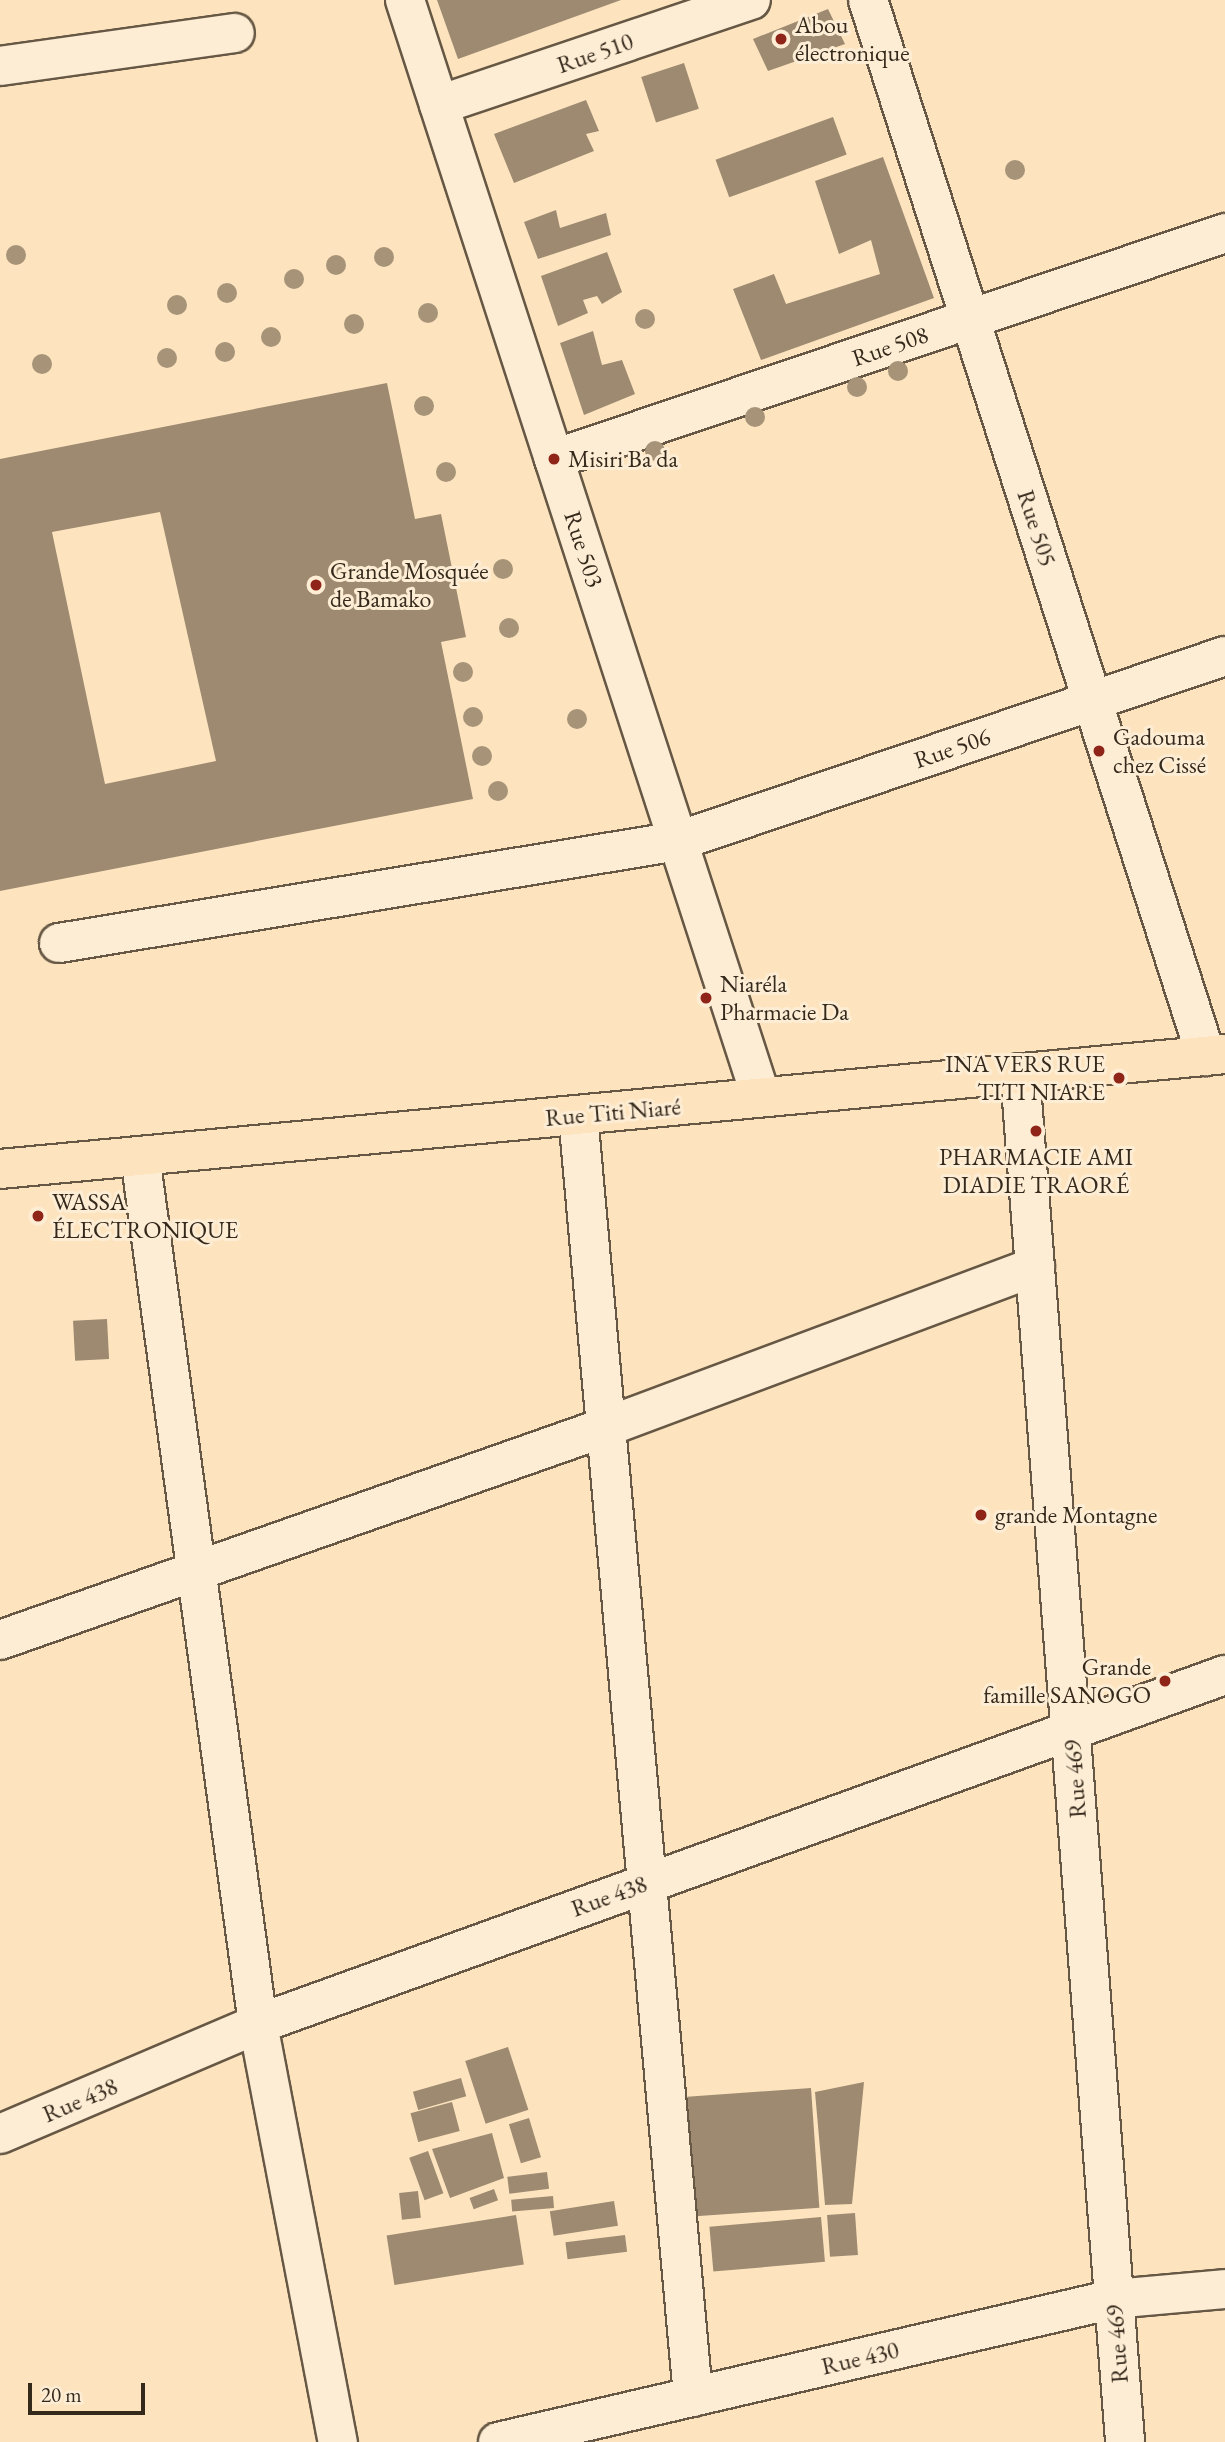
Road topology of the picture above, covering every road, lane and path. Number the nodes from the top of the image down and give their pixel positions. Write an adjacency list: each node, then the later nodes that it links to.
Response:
1 (405, 0): 6 (street, Rue 503)
2 (751, 0): 6 (street, Rue 510)
3 (868, 0): 8 (street, Rue 505)
4 (235, 33): 5 (street)
5 (0, 66)
6 (439, 105): 9 (street, Rue 503)
7 (1225, 233): 8 (street, Rue 508)
8 (970, 318): 9 (street, Rue 508); 11 (street, Rue 505)
9 (554, 459): 12 (street, Rue 503)
10 (1225, 656): 11 (street, Rue 506)
11 (1093, 701): 12 (street, Rue 506); 14 (street, Rue 505)
12 (678, 841): 13 (street, Rue 506); 16 (street, Rue 503)
13 (59, 943)
14 (1216, 1055): 15 (main road, Rue Titi Niaré)
15 (1020, 1073): 16 (main road, Rue Titi Niaré); 20 (street, Rue 469)
16 (761, 1097): 17 (main road, Rue Titi Niaré)
17 (578, 1115): 18 (main road, Rue Titi Niaré); 21 (street)
18 (140, 1156): 19 (main road, Rue Titi Niaré); 22 (street)
19 (0, 1169)
20 (1035, 1266): 21 (street); 25 (street, Rue 469)
21 (606, 1427): 22 (street); 26 (street)
22 (197, 1571): 23 (street); 27 (street)
23 (0, 1640)
24 (1225, 1675): 25 (street, Rue 438)
25 (1071, 1729): 26 (street, Rue 438); 30 (street, Rue 469)
26 (647, 1882): 27 (street, Rue 438); 31 (street)
27 (258, 2024): 28 (street, Rue 438); 32 (street)
28 (0, 2134)
29 (1225, 2289): 30 (street, Rue 430)
30 (1114, 2298): 31 (street, Rue 430); 34 (street, Rue 469)
31 (693, 2397): 33 (street, Rue 430)
32 (338, 2442)
33 (498, 2442)
34 (1125, 2442)

